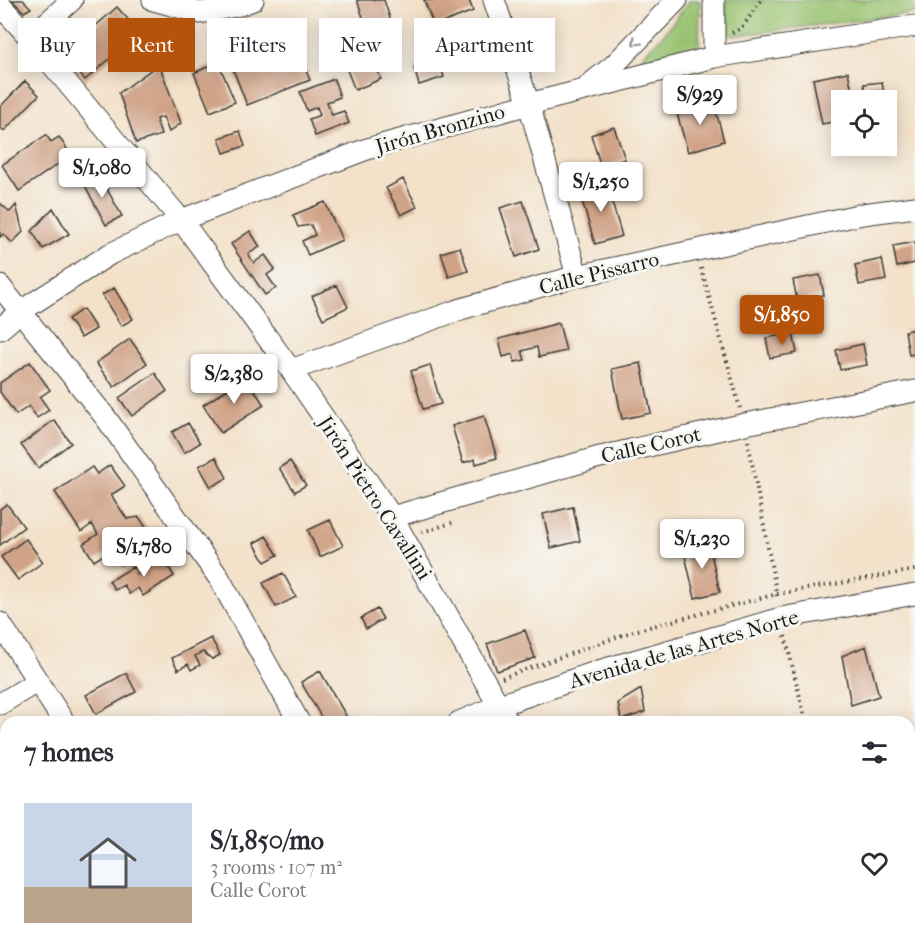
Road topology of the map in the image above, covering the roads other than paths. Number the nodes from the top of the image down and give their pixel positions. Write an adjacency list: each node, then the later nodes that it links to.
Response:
1 (72, 0): 8 (street)
2 (153, 0): 3 (street)
3 (253, 0)
4 (494, 0): 14 (street)
5 (677, 0): 13 (street, one-way to 13)
6 (714, 0): 11 (street)
7 (0, 5): 9 (street, Jirón Pietro Cavallini)
8 (52, 18)
9 (18, 25)
10 (915, 26): 11 (street, Jirón Bronzino)
11 (714, 57): 13 (street, Jirón Bronzino)
12 (58, 72): 16 (street, Jirón Pietro Cavallini)
13 (584, 89): 14 (street, Jirón Bronzino)
14 (529, 104): 16 (street, Jirón Bronzino); 17 (street)
15 (915, 207): 17 (street, Calle Pissarro)
16 (181, 219): 19 (street, Jirón Bronzino); 21 (street, Jirón Pietro Cavallini)
17 (577, 276): 21 (street, Calle Pissarro)
18 (0, 286): 19 (street)
19 (21, 311): 20 (street, Jirón Bronzino); 30 (street)
20 (0, 329)
21 (291, 370): 23 (street, Jirón Pietro Cavallini)
22 (915, 391): 23 (street, Calle Corot)
23 (392, 517): 28 (street, Jirón Pietro Cavallini)
24 (915, 594): 28 (street, Avenida de las Artes Norte)
25 (0, 623): 26 (street)
26 (38, 681): 27 (street); 29 (street)
27 (0, 704)
28 (504, 713): 31 (street, Avenida de las Artes Norte)
29 (60, 716)
30 (296, 716)
31 (489, 716)

